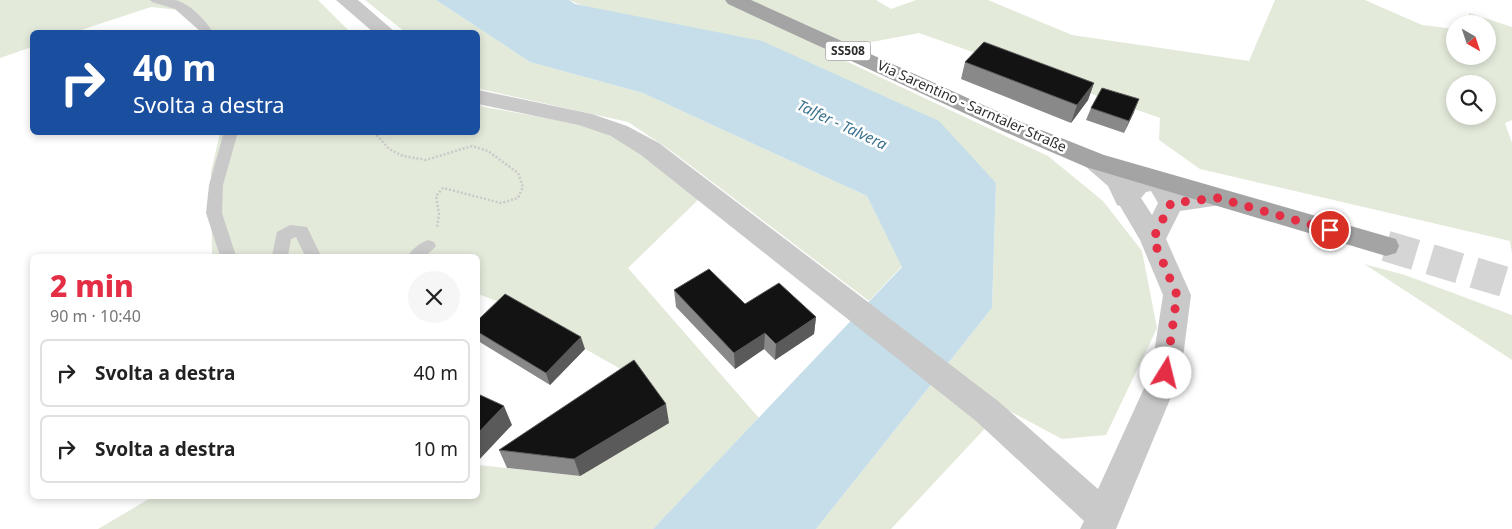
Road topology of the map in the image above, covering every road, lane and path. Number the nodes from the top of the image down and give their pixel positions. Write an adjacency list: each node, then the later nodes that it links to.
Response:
1 (156, 0): 4 (lane)
2 (346, 0): 5 (street)
3 (734, 0): 9 (main road, Via Sarentino - Sarntaler Straße / SS508)
4 (204, 30)
5 (383, 30)
6 (480, 98): 20 (street)
7 (230, 135): 17 (lane)
8 (376, 135): 16 (path)
9 (1095, 161): 10 (main road, Via Sarentino - Sarntaler Straße / SS508); 12 (street)
10 (1157, 180): 11 (main road, SS508); 12 (street); 13 (street)
11 (1218, 198): 13 (street); 15 (main road, SS508)
12 (1126, 199): 14 (street)
13 (1171, 203): 14 (street)
14 (1153, 239): 20 (street)
15 (1386, 246)
16 (422, 251)
17 (227, 254)
18 (280, 254): 19 (lane)
19 (311, 254)
20 (1100, 522)

